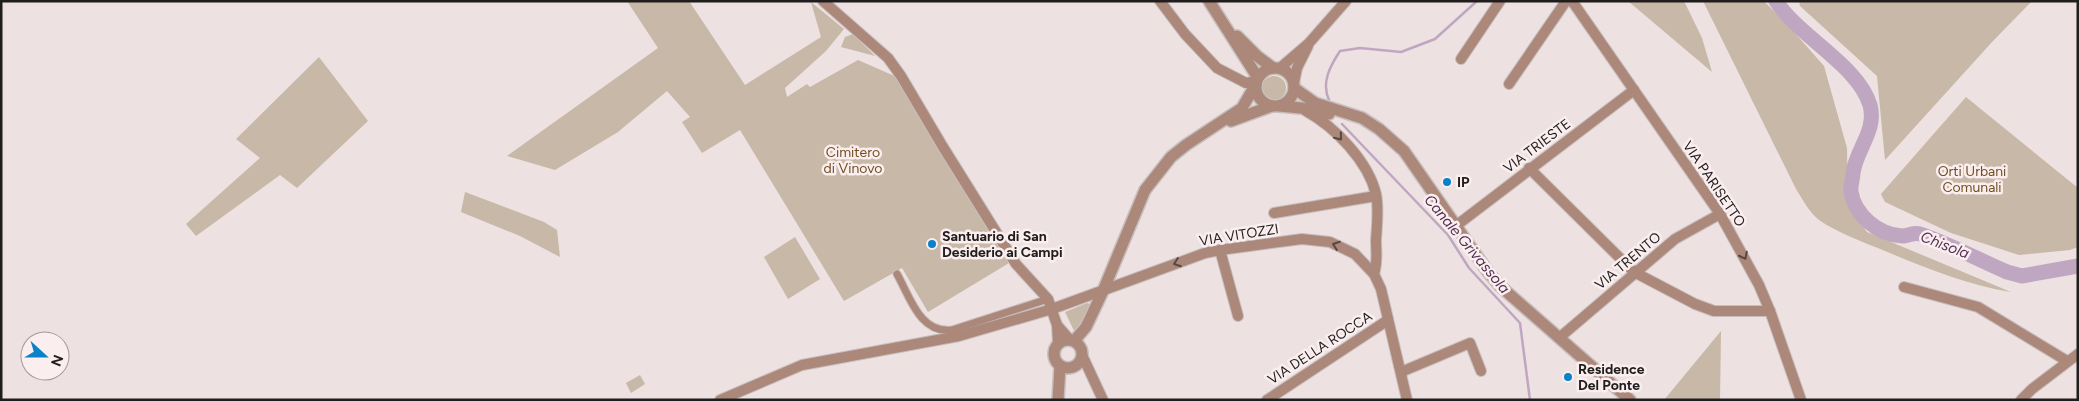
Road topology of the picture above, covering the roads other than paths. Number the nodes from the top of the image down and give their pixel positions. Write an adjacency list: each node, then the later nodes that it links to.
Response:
1 (822, 1): 31 (street)
2 (1160, 1): 12 (street)
3 (1209, 1): 8 (street)
4 (1346, 1): 9 (street)
5 (1500, 1): 10 (street)
6 (1566, 1): 13 (street)
7 (1572, 1): 15 (street, VIA PARISETTO)
8 (1222, 22): 11 (street); 12 (street)
9 (1309, 43): 11 (street); 14 (street)
10 (1461, 59)
11 (1276, 68): 12 (street); 14 (street)
12 (1257, 81): 16 (street); 18 (street)
13 (1509, 84)
14 (1294, 86): 16 (street); 19 (street)
15 (1634, 90): 20 (street, VIA TRIESTE); 23 (street, VIA PARISETTO)
16 (1276, 106): 17 (street); 18 (street)
17 (1301, 108): 19 (street); 21 (street, one-way to 21)
18 (1218, 125): 30 (street)
19 (1379, 129): 24 (street)
20 (1529, 168): 24 (street, VIA TRIESTE); 26 (street)
21 (1376, 196): 22 (street); 28 (street)
22 (1274, 212)
23 (1720, 214): 26 (street, VIA TRENTO); 33 (street, VIA PARISETTO, one-way to 33)
24 (1457, 225): 37 (street)
25 (1220, 250): 28 (street, VIA VITOZZI, one-way to 25); 30 (street, VIA VITOZZI, one-way to 30); 34 (street)
26 (1634, 272): 33 (street); 37 (street, VIA TRENTO)
27 (897, 274): 31 (street)
28 (1374, 274): 35 (street)
29 (1904, 287): 41 (street)
30 (1103, 291): 32 (street, VIA VITOZZI); 40 (street)
31 (1048, 299): 32 (street)
32 (1052, 309): 36 (street); 44 (street, VIA VITOZZI)
33 (1770, 311): 50 (street, VIA PARISETTO)
34 (1238, 316)
35 (1388, 320): 43 (street); 47 (street, VIA DELLA ROCCA)
36 (1057, 325): 38 (street); 40 (street)
37 (1559, 338): 49 (street)
38 (1058, 344): 40 (street); 40 (street)
39 (2078, 354): 41 (street)
40 (1075, 356): 45 (street); 46 (street)
41 (2067, 361): 51 (street)
42 (1481, 371): 43 (street)
43 (1401, 372): 48 (street)
44 (720, 400)
45 (1058, 400)
46 (1103, 400)
47 (1266, 400)
48 (1407, 400)
49 (1630, 400)
50 (1800, 400)
51 (2021, 400)

